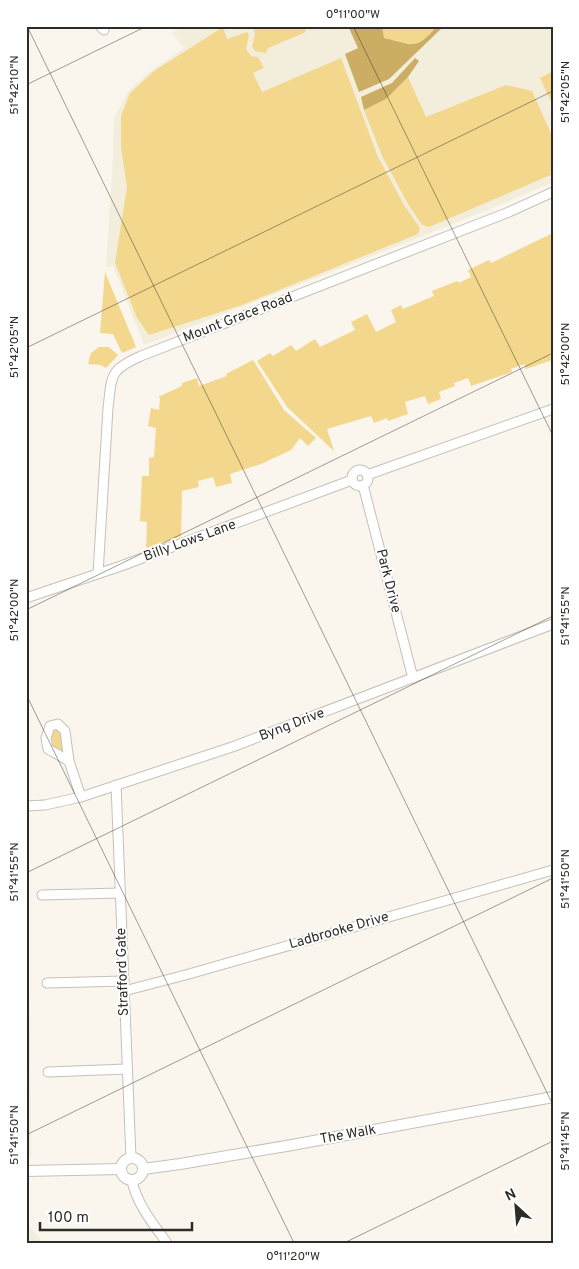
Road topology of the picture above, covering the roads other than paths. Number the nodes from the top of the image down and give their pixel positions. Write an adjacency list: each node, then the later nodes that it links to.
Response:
1 (553, 192): 6 (street, Mount Grace Road)
2 (553, 409): 3 (street, Billy Lows Lane)
3 (367, 476): 4 (street, Billy Lows Lane); 5 (street)
4 (352, 480): 5 (street); 6 (street, Billy Lows Lane)
5 (363, 486): 9 (street, Park Drive)
6 (98, 574): 7 (street, Billy Lows Lane)
7 (26, 598)
8 (553, 624): 9 (street, Byng Drive)
9 (413, 678): 11 (street, Byng Drive)
10 (70, 761): 12 (street)
11 (116, 786): 12 (street, Byng Drive); 15 (street, Strafford Gate)
12 (81, 797): 13 (street, Byng Drive)
13 (26, 806)
14 (553, 870): 19 (street, Ladbrooke Drive)
15 (120, 893): 16 (street); 17 (street, Strafford Gate)
16 (42, 895)
17 (124, 981): 18 (street); 19 (street, Strafford Gate)
18 (47, 983)
19 (124, 991): 20 (street, Strafford Gate)
20 (127, 1069): 21 (street); 23 (street, Strafford Gate)
21 (48, 1072)
22 (553, 1097): 24 (street, The Walk)
23 (131, 1158): 24 (street); 25 (street)
24 (143, 1169): 27 (street)
25 (120, 1170): 26 (street); 27 (street)
26 (26, 1171)
27 (132, 1181): 28 (street)
28 (167, 1243)

